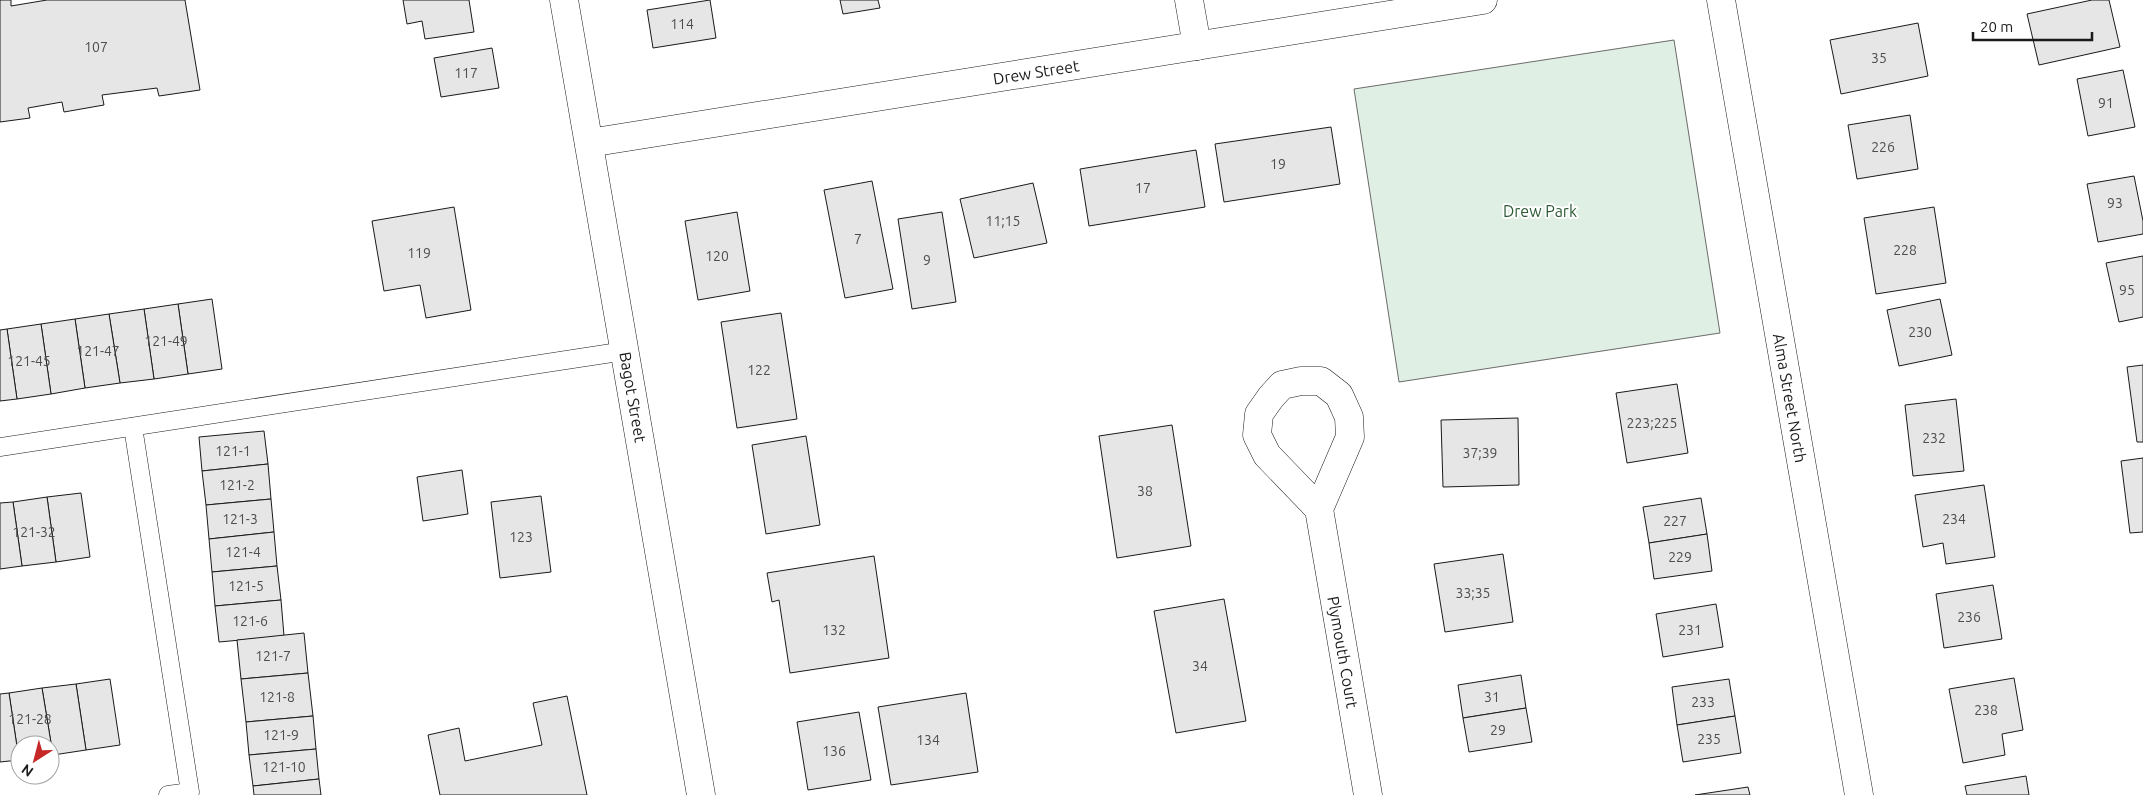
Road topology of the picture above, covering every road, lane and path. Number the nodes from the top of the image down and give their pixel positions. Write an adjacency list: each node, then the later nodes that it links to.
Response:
1 (564, 0): 6 (street, Bagot Street)
2 (1188, 0): 5 (street)
3 (1484, 0): 5 (street, Drew Street)
4 (1721, 0): 14 (street, Alma Street North)
5 (1197, 46): 6 (street, Drew Street)
6 (588, 143): 7 (street, Bagot Street)
7 (625, 351): 8 (lane); 12 (street, Bagot Street)
8 (133, 427): 9 (lane); 11 (lane)
9 (0, 447)
10 (1319, 508): 13 (street, Plymouth Court)
11 (168, 795)
12 (702, 795)
13 (1368, 795)
14 (1859, 795)

